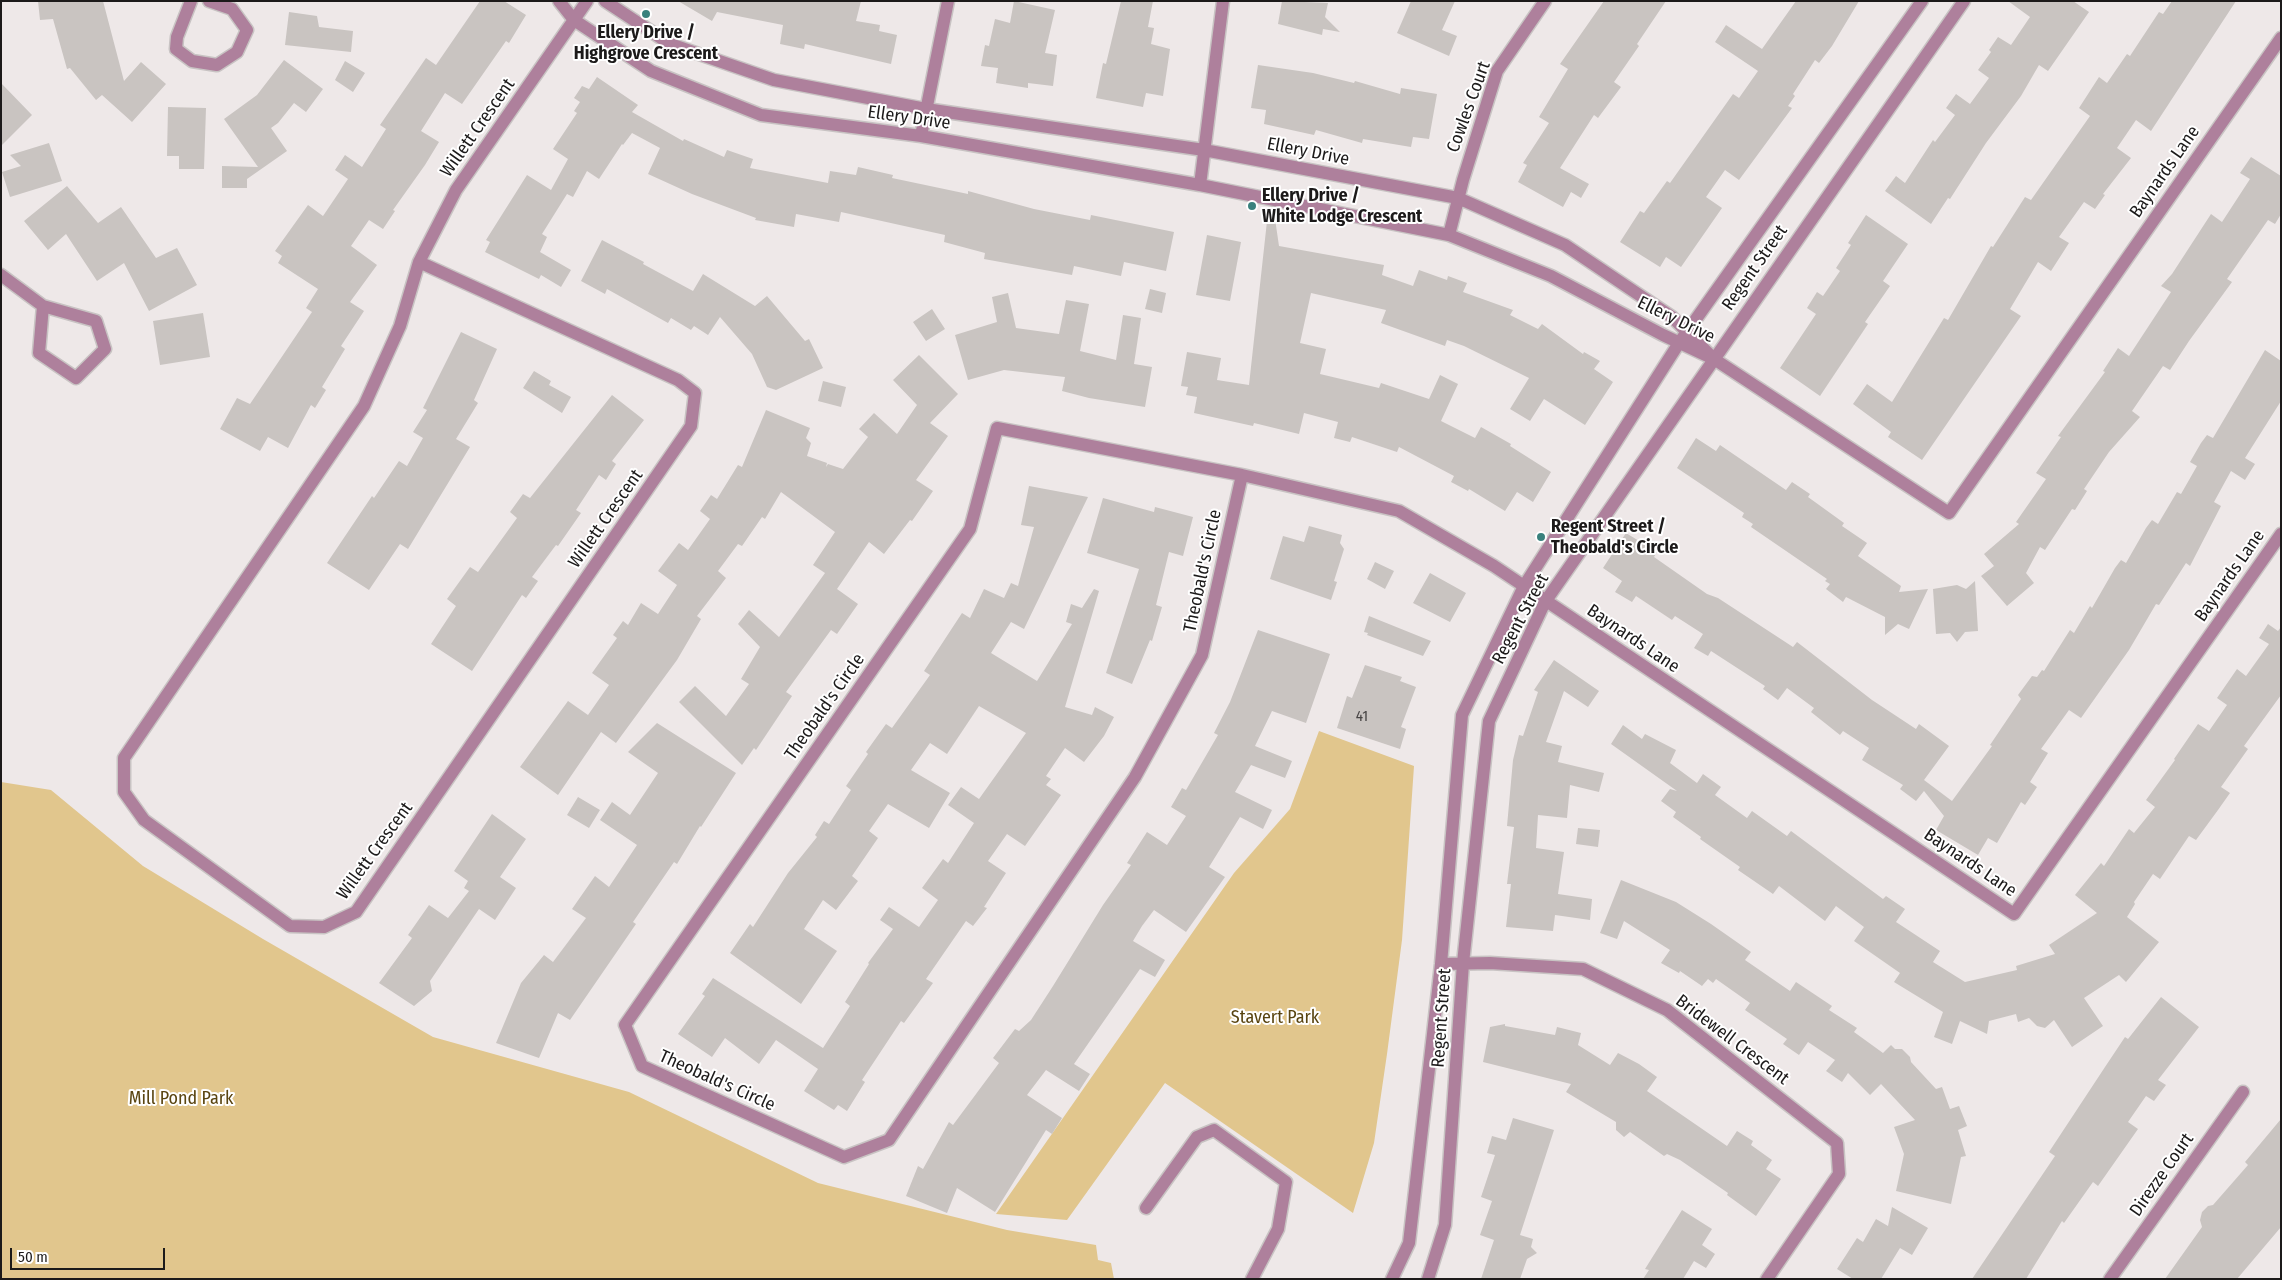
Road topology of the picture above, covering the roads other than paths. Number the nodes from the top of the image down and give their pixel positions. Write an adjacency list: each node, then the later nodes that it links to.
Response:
1 (191, 1): 2 (street)
2 (209, 1)
3 (559, 1): 11 (street, Ellery Drive)
4 (587, 1): 11 (street, Willett Crescent)
5 (605, 1): 13 (street, Ellery Drive)
6 (948, 1): 13 (street)
7 (1223, 1): 15 (street)
8 (1545, 1): 17 (street, Cowles Court)
9 (1922, 1): 22 (street, Regent Street)
10 (1964, 1): 24 (street, Regent Street)
11 (574, 20): 14 (street, Ellery Drive); 19 (street, Willett Crescent)
12 (2281, 38): 24 (street, Baynards Lane)
13 (926, 109): 14 (street); 15 (street, Ellery Drive)
14 (921, 136): 16 (street, Ellery Drive)
15 (1204, 150): 16 (street); 17 (street, Ellery Drive)
16 (1200, 185): 18 (street, Ellery Drive)
17 (1458, 198): 18 (street, Cowles Court); 22 (street, Ellery Drive)
18 (1449, 235): 23 (street, Ellery Drive)
19 (419, 262): 19 (street, Willett Crescent)
20 (1, 275): 21 (street)
21 (43, 306): 21 (street)
22 (1688, 331): 23 (street, Regent Street); 24 (street, Ellery Drive)
23 (1679, 343): 24 (street, Ellery Drive); 27 (street, Regent Street)
24 (1714, 359): 28 (street, Regent Street)
25 (1242, 474): 25 (street, Theobald's Circle); 27 (street, Theobald's Circle)
26 (2281, 534): 28 (street, Baynards Lane)
27 (1524, 586): 28 (street, Theobald's Circle); 30 (street, Regent Street)
28 (1545, 602): 29 (street, Regent Street)
29 (1464, 963): 30 (street, Bridewell Crescent); 35 (street, Regent Street); 36 (street, Bridewell Crescent)
30 (1442, 964): 34 (street, Regent Street)
31 (2243, 1092): 37 (street, Direzze Court)
32 (1146, 1208): 33 (street)
33 (1252, 1279)
34 (1392, 1279)
35 (1428, 1279)
36 (1767, 1279)
37 (2110, 1279)

